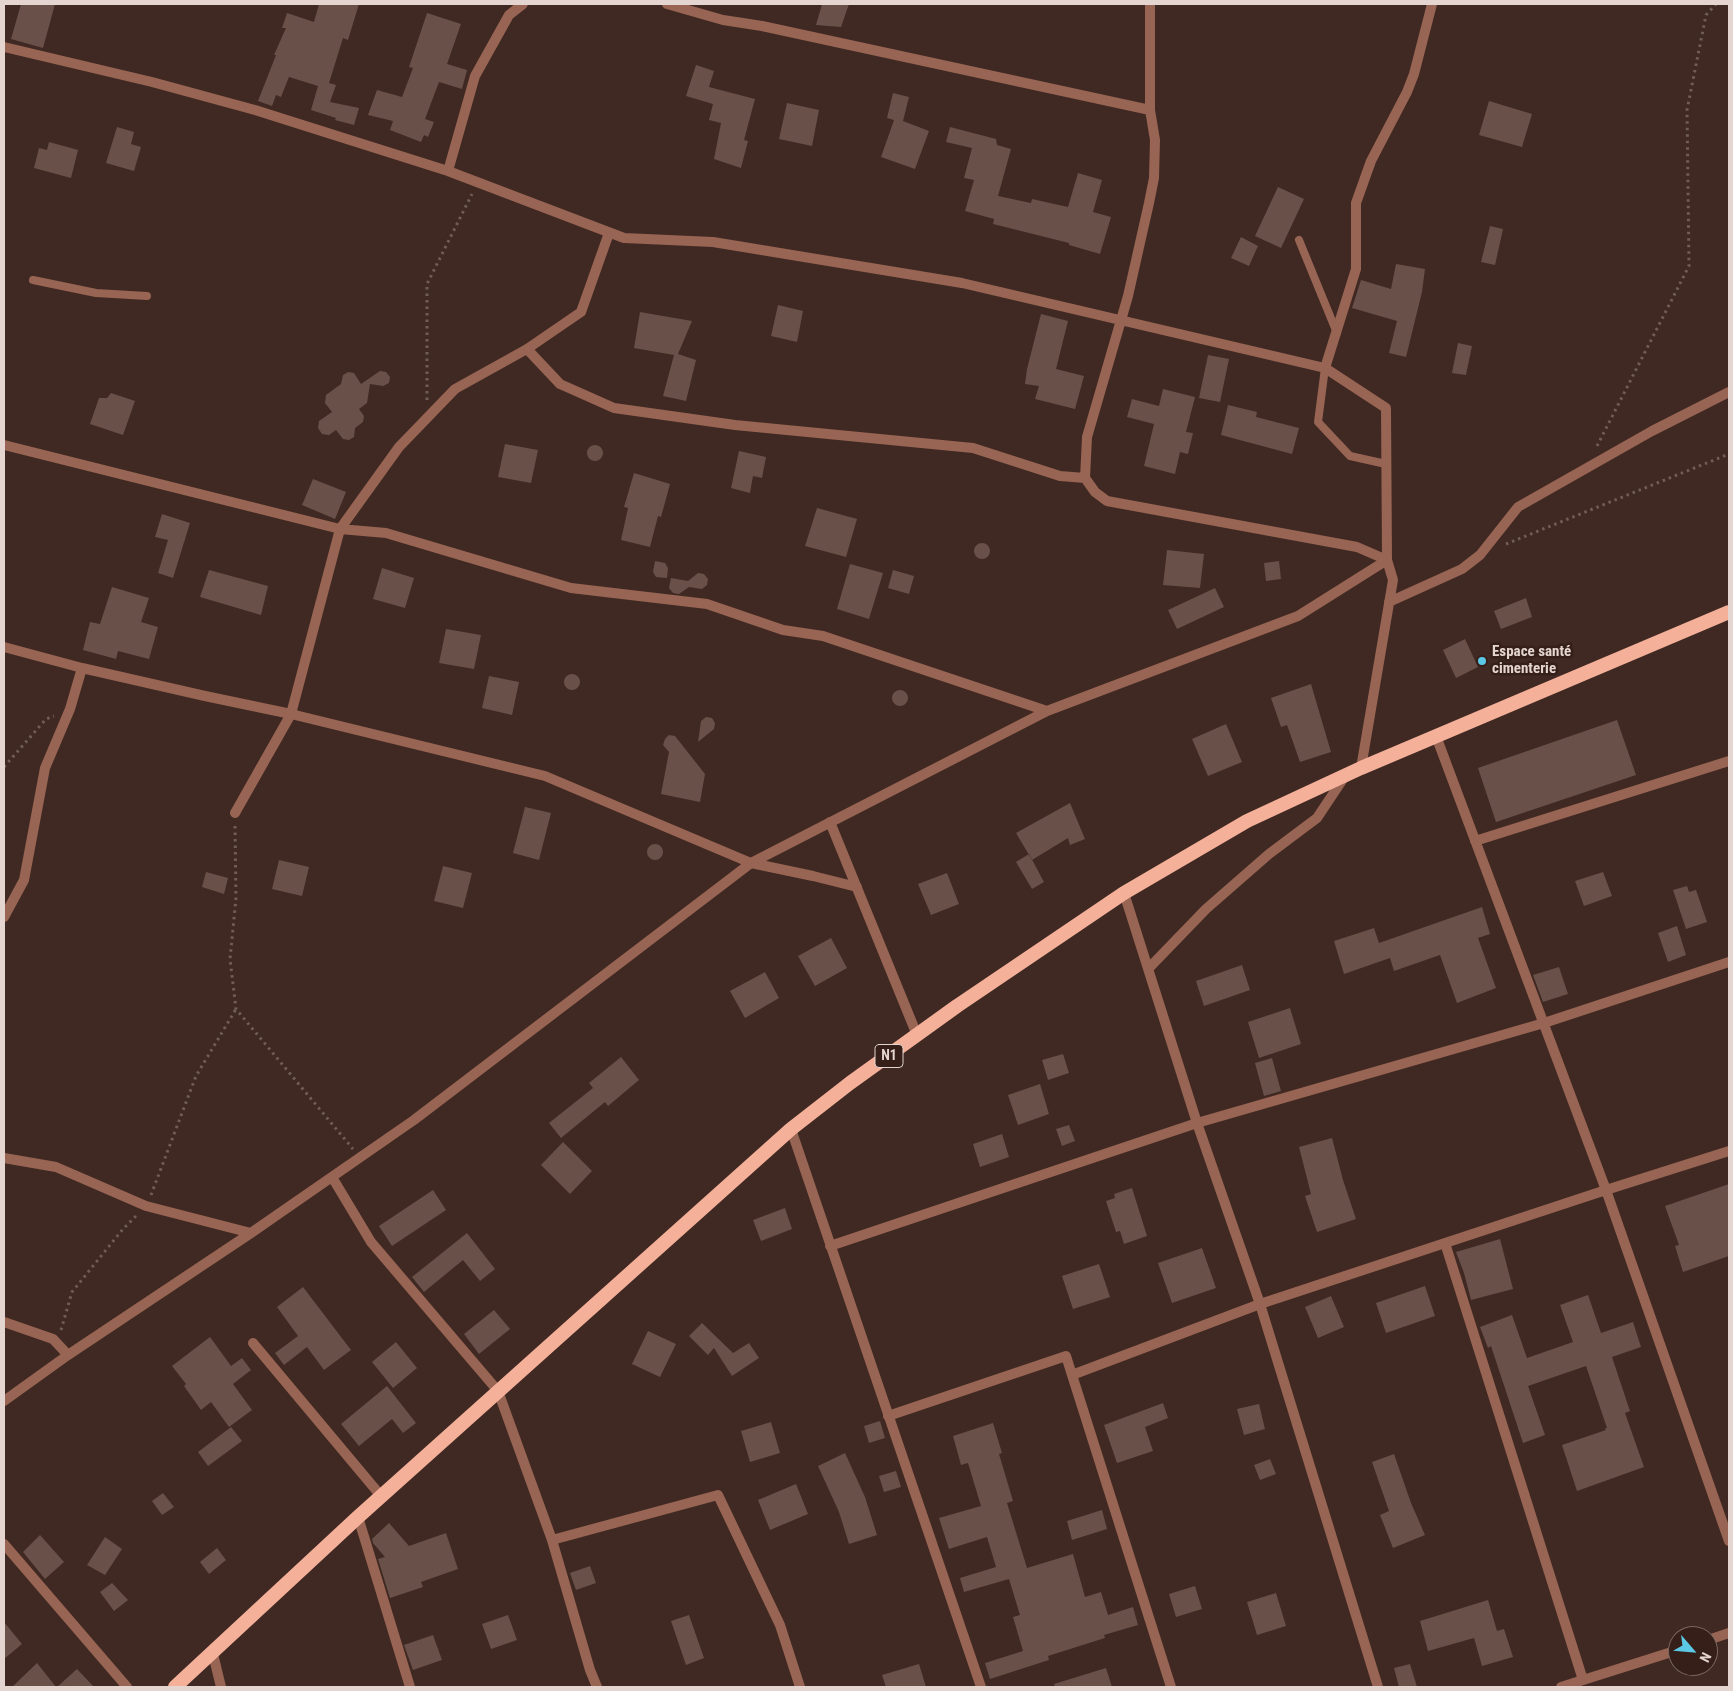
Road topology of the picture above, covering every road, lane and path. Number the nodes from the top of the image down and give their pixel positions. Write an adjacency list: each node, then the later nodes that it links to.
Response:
1 (523, 4): 8 (street)
2 (667, 4): 7 (street)
3 (1150, 4): 7 (street)
4 (1432, 4): 15 (street)
5 (1716, 4): 23 (path)
6 (4, 46): 8 (street)
7 (1150, 110): 14 (street)
8 (448, 170): 9 (street)
9 (478, 182): 10 (street); 19 (path)
10 (610, 233): 14 (street); 16 (street)
11 (1299, 240): 15 (lane)
12 (33, 280): 13 (lane)
13 (147, 296)
14 (1120, 320): 17 (street); 24 (street)
15 (1337, 333): 17 (street)
16 (527, 348): 19 (street); 24 (street)
17 (1325, 368): 22 (street); 22 (lane)
18 (1729, 392): 23 (street)
19 (427, 418): 25 (street)
20 (4, 445): 25 (street)
21 (1729, 454): 26 (path)
22 (1386, 464): 27 (street)
23 (1585, 469): 26 (street)
24 (1085, 478): 27 (street)
25 (340, 529): 33 (street); 34 (street)
26 (1480, 555): 28 (street)
27 (1388, 560): 28 (street); 33 (street)
28 (1389, 602): 38 (street)
29 (1729, 612): 35 (highway, N1)
30 (4, 646): 31 (street)
31 (82, 668): 32 (street); 34 (street)
32 (70, 709): 37 (path); 46 (street)
33 (1047, 711): 41 (street)
34 (291, 714): 40 (street); 43 (street)
35 (1436, 736): 38 (highway, N1); 42 (street)
36 (1729, 761): 42 (street)
37 (4, 767)
38 (1361, 768): 39 (highway, N1)
39 (1345, 776): 45 (highway, N1); 48 (street)
40 (235, 813): 49 (path)
41 (830, 822): 43 (street); 44 (street)
42 (1475, 841): 50 (street)
43 (751, 863): 44 (street); 56 (street)
44 (856, 887): 51 (street)
45 (1124, 893): 48 (street); 51 (highway, N1)
46 (4, 916)
47 (1729, 962): 50 (street)
48 (1149, 968): 52 (street)
49 (236, 1009): 56 (path); 59 (path)
50 (1544, 1023): 52 (street); 58 (street)
51 (917, 1036): 53 (highway, N1)
52 (1197, 1123): 62 (street); 63 (street)
53 (791, 1129): 62 (street); 68 (highway, N1)
54 (1729, 1151): 58 (street)
55 (4, 1158): 59 (street)
56 (360, 1158): 57 (street)
57 (332, 1177): 60 (street); 68 (street)
58 (1606, 1190): 61 (street); 74 (street)
59 (146, 1206): 60 (street); 66 (path)
60 (251, 1233): 66 (street)
61 (1445, 1243): 63 (street); 78 (street)
62 (830, 1246): 70 (street)
63 (1260, 1304): 67 (street); 87 (street)
64 (4, 1322): 66 (street)
65 (253, 1344): 71 (street)
66 (68, 1355): 69 (street)
67 (1072, 1375): 70 (street); 86 (street)
68 (498, 1391): 71 (highway, N1); 73 (street)
69 (4, 1401)
70 (888, 1416): 85 (street)
71 (381, 1496): 72 (highway, N1)
72 (358, 1517): 77 (highway, N1); 82 (street)
73 (552, 1540): 83 (street); 84 (street)
74 (1729, 1541)
75 (4, 1544): 79 (street)
76 (1668, 1653): 78 (street)
77 (213, 1654): 80 (highway, N1); 81 (street)
78 (1583, 1680): 88 (street)
79 (127, 1687)
80 (175, 1687)
81 (221, 1687)
82 (410, 1687)
83 (597, 1687)
84 (800, 1687)
85 (981, 1687)
86 (1171, 1687)
87 (1378, 1687)
88 (1561, 1687)

